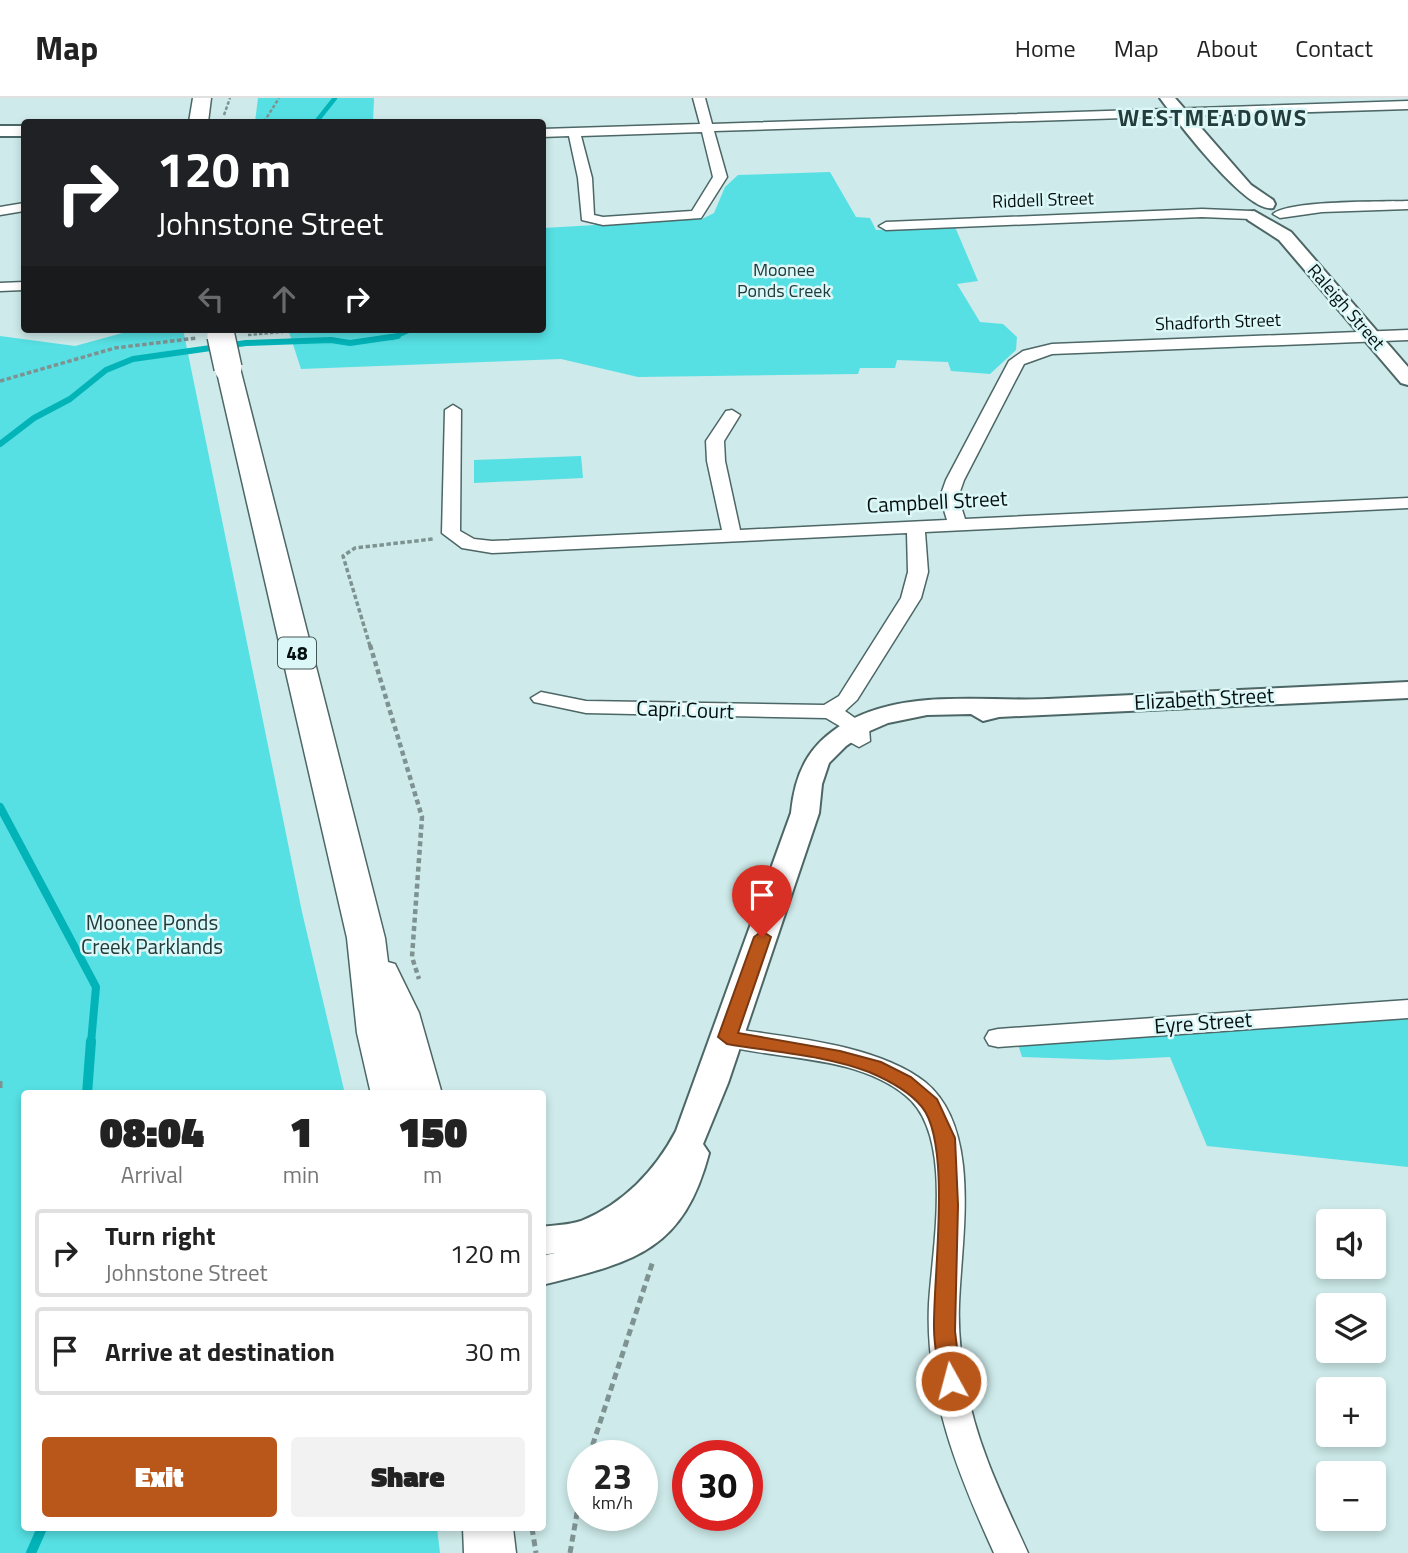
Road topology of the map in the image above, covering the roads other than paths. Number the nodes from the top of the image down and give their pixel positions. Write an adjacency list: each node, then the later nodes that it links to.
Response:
1 (202, 98): 6 (main road)
2 (699, 98): 7 (street)
3 (1167, 98): 5 (street, Raleigh Street)
4 (1408, 105): 5 (street)
5 (1179, 112): 7 (street); 16 (street, Raleigh Street)
6 (199, 119)
7 (707, 127): 10 (street); 10 (street)
8 (0, 131): 9 (street)
9 (21, 131)
10 (574, 132): 11 (street)
11 (546, 133)
12 (0, 140): 13 (street)
13 (21, 141)
14 (1408, 205): 16 (street, Riddell Street)
15 (21, 208): 17 (street)
16 (1260, 208): 18 (street, Riddell Street); 23 (street, Raleigh Street)
17 (0, 211)
18 (886, 226)
19 (21, 286): 20 (street)
20 (0, 287)
21 (220, 333): 35 (main road, 48, bridge)
22 (1408, 335): 23 (street, Shadforth Street)
23 (1372, 336): 24 (street, Raleigh Street); 28 (street, Shadforth Street)
24 (1408, 379)
25 (453, 410): 30 (street, Campbell Street)
26 (732, 415): 30 (street)
27 (1408, 503): 28 (street, Campbell Street)
28 (957, 524): 29 (street, Campbell Street)
29 (916, 526): 30 (street, Campbell Street); 33 (street)
30 (733, 534)
31 (1408, 690): 34 (street, Elizabeth Street)
32 (541, 698): 33 (street, Capri Court)
33 (830, 710): 34 (street)
34 (850, 738): 37 (street, Elizabeth Street)
35 (366, 938): 39 (main road, 48); 40 (main road, 48)
36 (1408, 1009): 38 (street, Eyre Street)
37 (727, 1037): 41 (street, Elizabeth Street); 46 (street)
38 (998, 1038)
39 (391, 1090)
40 (421, 1090)
41 (698, 1122): 42 (street); 43 (street)
42 (546, 1240)
43 (546, 1270)
44 (488, 1531): 45 (main road)
45 (490, 1553)
46 (1011, 1553)

